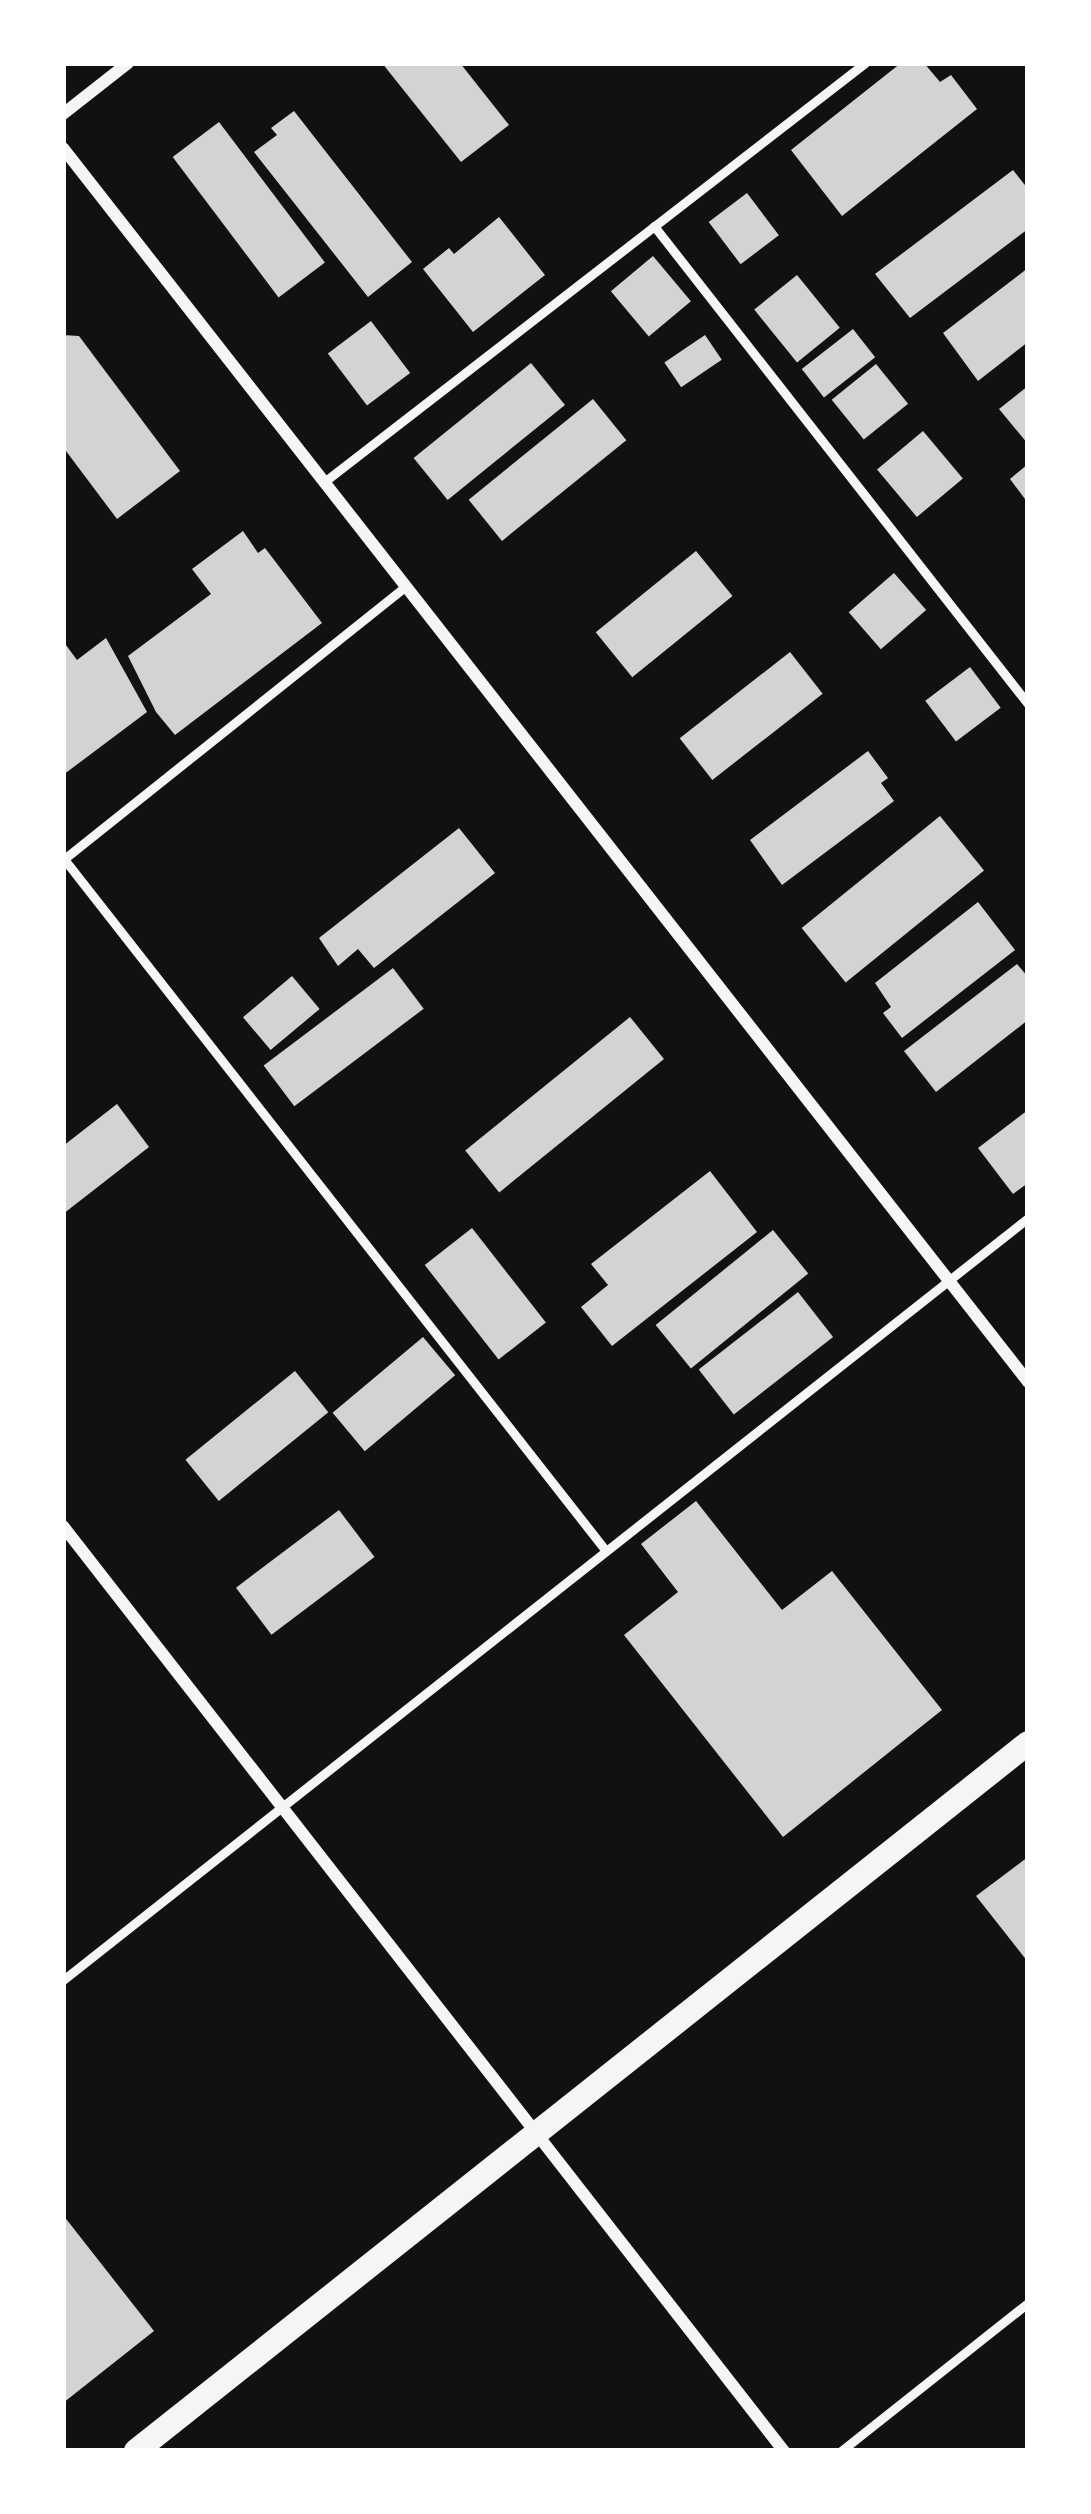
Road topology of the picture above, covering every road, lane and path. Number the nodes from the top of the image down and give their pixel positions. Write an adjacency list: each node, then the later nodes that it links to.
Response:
1 (128, 63): 3 (street)
2 (865, 63): 5 (lane)
3 (63, 114)
4 (63, 148): 6 (street)
5 (654, 226): 6 (lane); 8 (lane)
6 (324, 482): 7 (street)
7 (406, 586): 10 (street); 13 (lane)
8 (1028, 704)
9 (1028, 1218): 10 (lane)
10 (948, 1280): 11 (street); 13 (lane)
11 (1028, 1382)
12 (63, 1526): 15 (street)
13 (606, 1552): 15 (lane)
14 (1028, 1743): 17 (main road)
15 (282, 1807): 16 (lane); 17 (street)
16 (63, 1980)
17 (536, 2134): 19 (main road); 20 (street)
18 (1028, 2303): 21 (lane)
19 (136, 2451)
20 (784, 2451)
21 (841, 2451)

